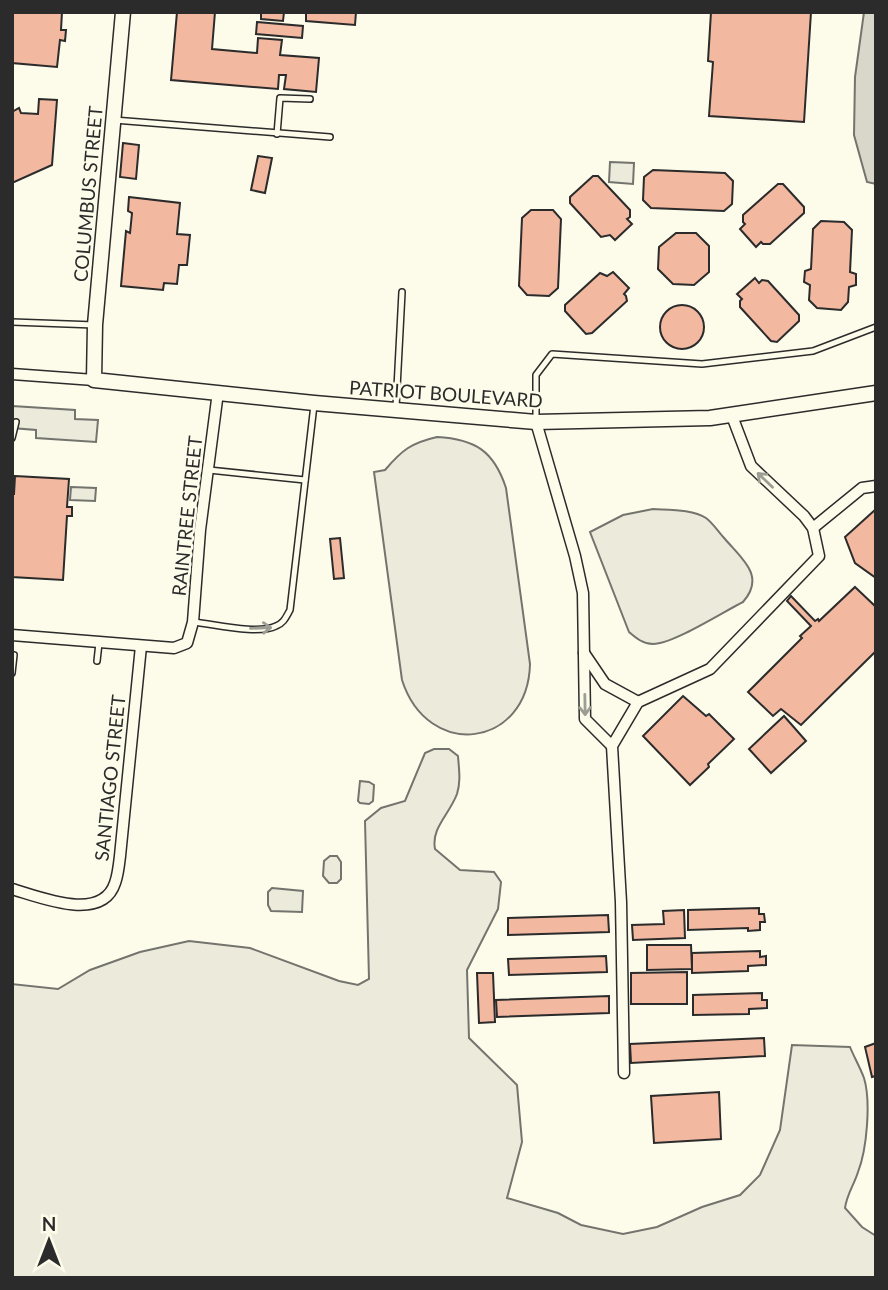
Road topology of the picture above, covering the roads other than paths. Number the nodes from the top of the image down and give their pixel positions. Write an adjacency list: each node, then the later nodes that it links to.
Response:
1 (123, 12): 3 (street, COLUMBUS STREET)
2 (310, 99): 4 (lane)
3 (114, 120): 4 (lane); 8 (street, COLUMBUS STREET)
4 (277, 134): 5 (lane)
5 (330, 137)
6 (402, 292): 15 (lane)
7 (12, 322): 8 (lane)
8 (95, 325): 11 (street, COLUMBUS STREET)
9 (876, 327): 18 (lane)
10 (12, 374): 11 (street, PATRIOT BOULEVARD)
11 (94, 380): 12 (street, PATRIOT BOULEVARD)
12 (218, 392): 14 (street, PATRIOT BOULEVARD); 20 (street, RAINTREE STREET)
13 (876, 393): 16 (street, PATRIOT BOULEVARD)
14 (314, 404): 15 (street, PATRIOT BOULEVARD); 21 (lane)
15 (396, 410): 18 (street, PATRIOT BOULEVARD)
16 (732, 415): 18 (street, PATRIOT BOULEVARD); 23 (street, one-way to 16)
17 (16, 422): 19 (lane)
18 (536, 422): 28 (street)
19 (12, 438)
20 (209, 470): 21 (lane); 24 (street, RAINTREE STREET)
21 (305, 480): 24 (lane, one-way to 21)
22 (876, 486): 23 (street)
23 (813, 528): 32 (street)
24 (193, 622): 27 (street, RAINTREE STREET)
25 (12, 635): 26 (street)
26 (99, 641): 27 (street); 30 (lane)
27 (141, 646): 34 (street, SANTIAGO STREET)
28 (584, 653): 32 (street); 33 (street, one-way to 33)
29 (13, 656): 31 (lane)
30 (97, 661)
31 (12, 673)
32 (638, 702): 33 (street)
33 (612, 746): 35 (street)
34 (12, 889)
35 (624, 1073)

